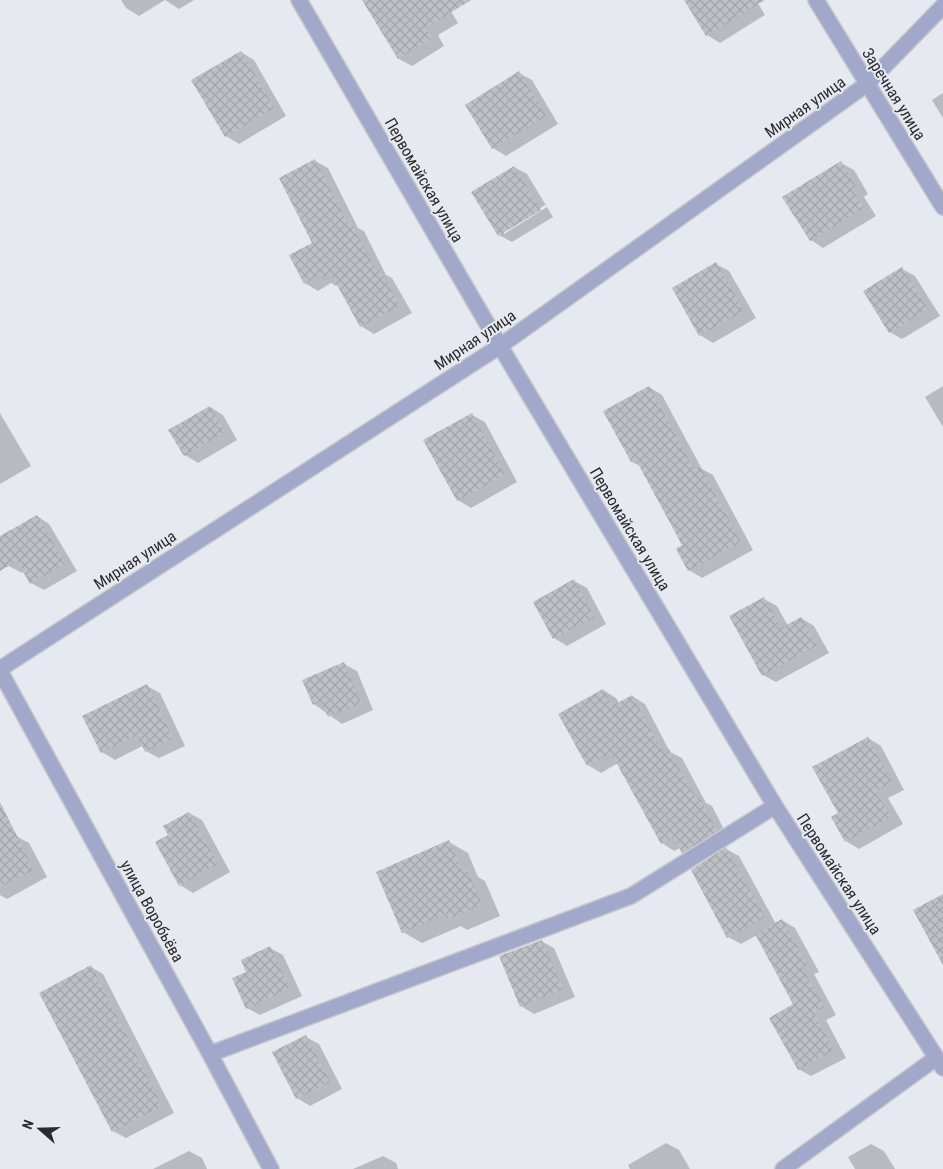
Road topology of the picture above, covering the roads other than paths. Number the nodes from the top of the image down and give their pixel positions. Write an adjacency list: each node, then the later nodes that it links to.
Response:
1 (298, 0): 6 (street, Первомайская улица)
2 (816, 0): 4 (street, Заречная улица)
3 (943, 6): 4 (street, Мирная улица)
4 (867, 84): 5 (street, Заречная улица); 6 (street, Мирная улица)
5 (943, 207)
6 (500, 346): 7 (street, Мирная улица); 8 (street, Первомайская улица)
7 (0, 670): 9 (street, улица Воробьёва)
8 (774, 806): 9 (street); 10 (street, Первомайская улица)
9 (210, 1054): 11 (street, улица Воробьёва)
10 (939, 1063): 12 (street)
11 (271, 1169)
12 (783, 1169)

